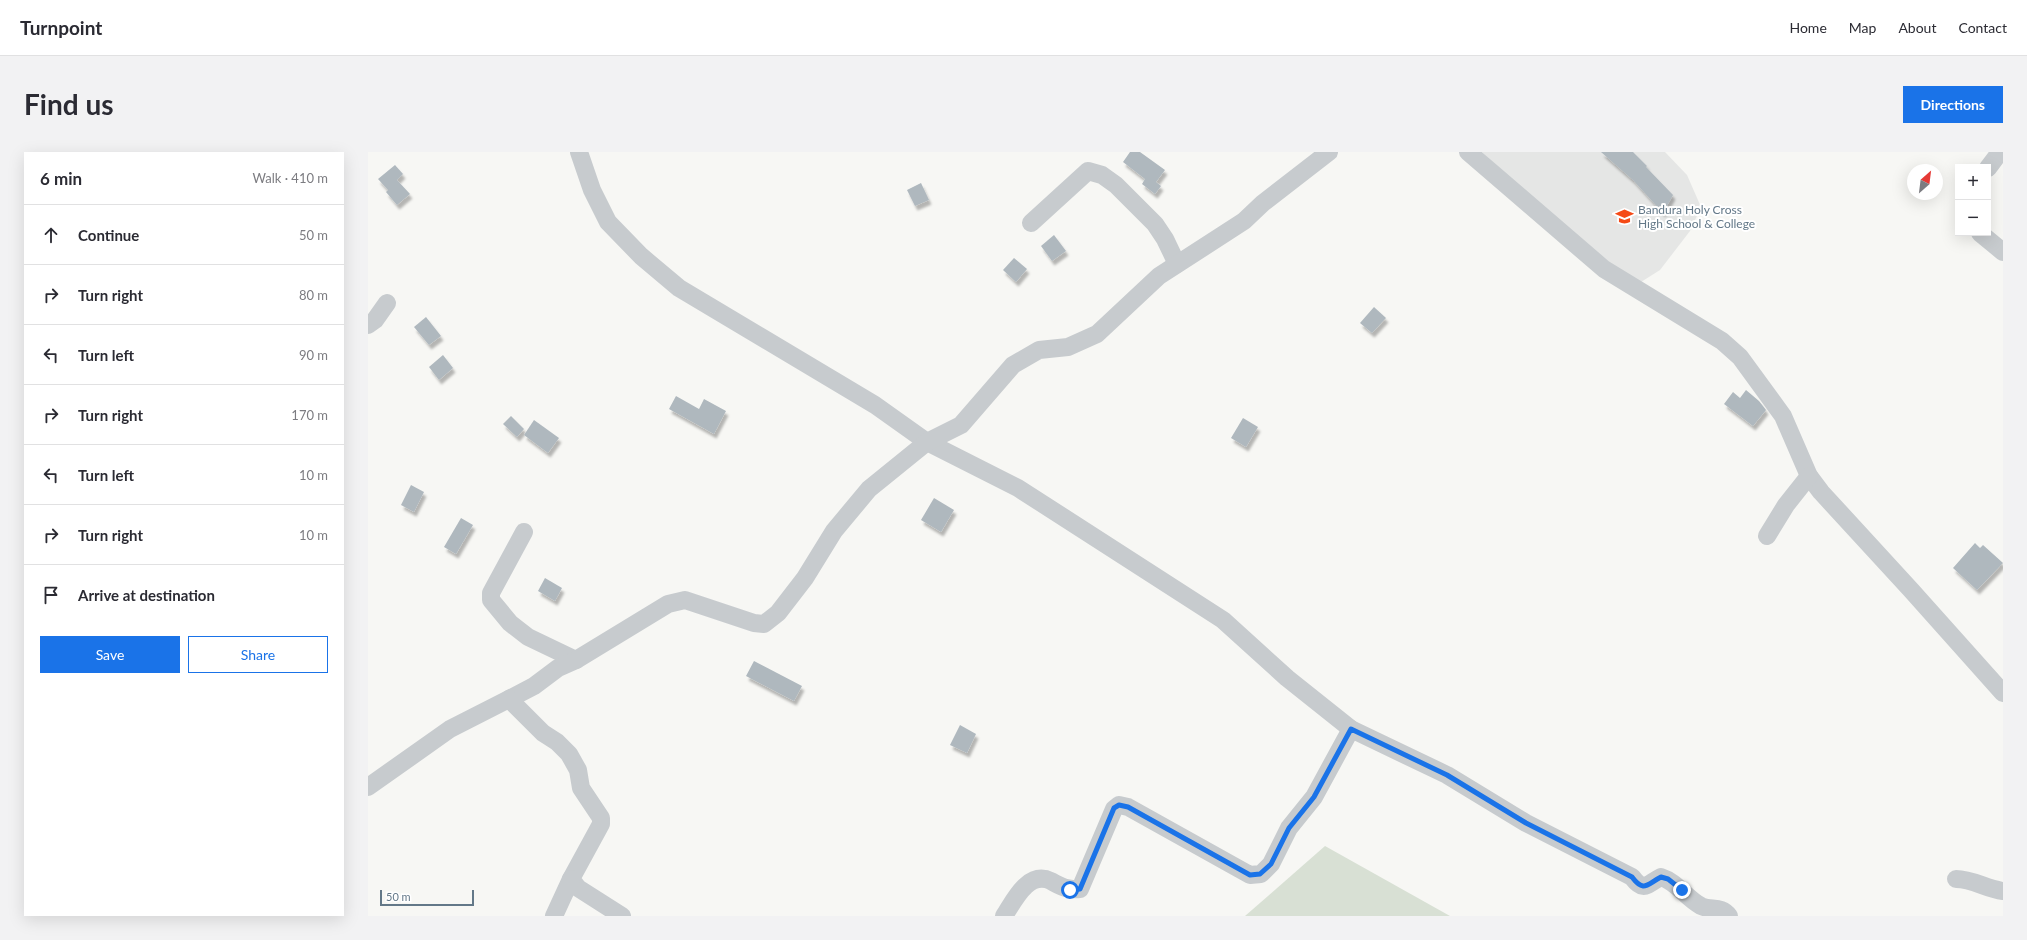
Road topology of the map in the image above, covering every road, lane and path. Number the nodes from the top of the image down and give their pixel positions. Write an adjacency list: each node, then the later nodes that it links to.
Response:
1 (579, 152): 12 (street)
2 (1329, 152): 9 (street)
3 (1468, 152): 13 (street)
4 (2000, 152): 5 (street)
5 (1991, 164)
6 (1031, 223): 9 (street)
7 (1984, 236): 8 (street)
8 (2003, 252)
9 (1177, 264): 12 (street)
10 (387, 303): 11 (street)
11 (368, 325)
12 (927, 442): 16 (street); 19 (street)
13 (1808, 476): 15 (street); 17 (street)
14 (524, 532): 16 (street)
15 (1767, 536)
16 (576, 660): 18 (street)
17 (2003, 693)
18 (509, 700): 20 (street); 21 (street)
19 (1351, 729): 26 (street); 27 (street)
20 (368, 787)
21 (571, 879): 24 (street); 25 (street)
22 (1956, 879): 23 (street)
23 (2003, 891)
24 (554, 916)
25 (622, 916)
26 (1004, 916)
27 (1729, 916)
28 (1735, 916): 29 (street)
29 (1739, 916)

